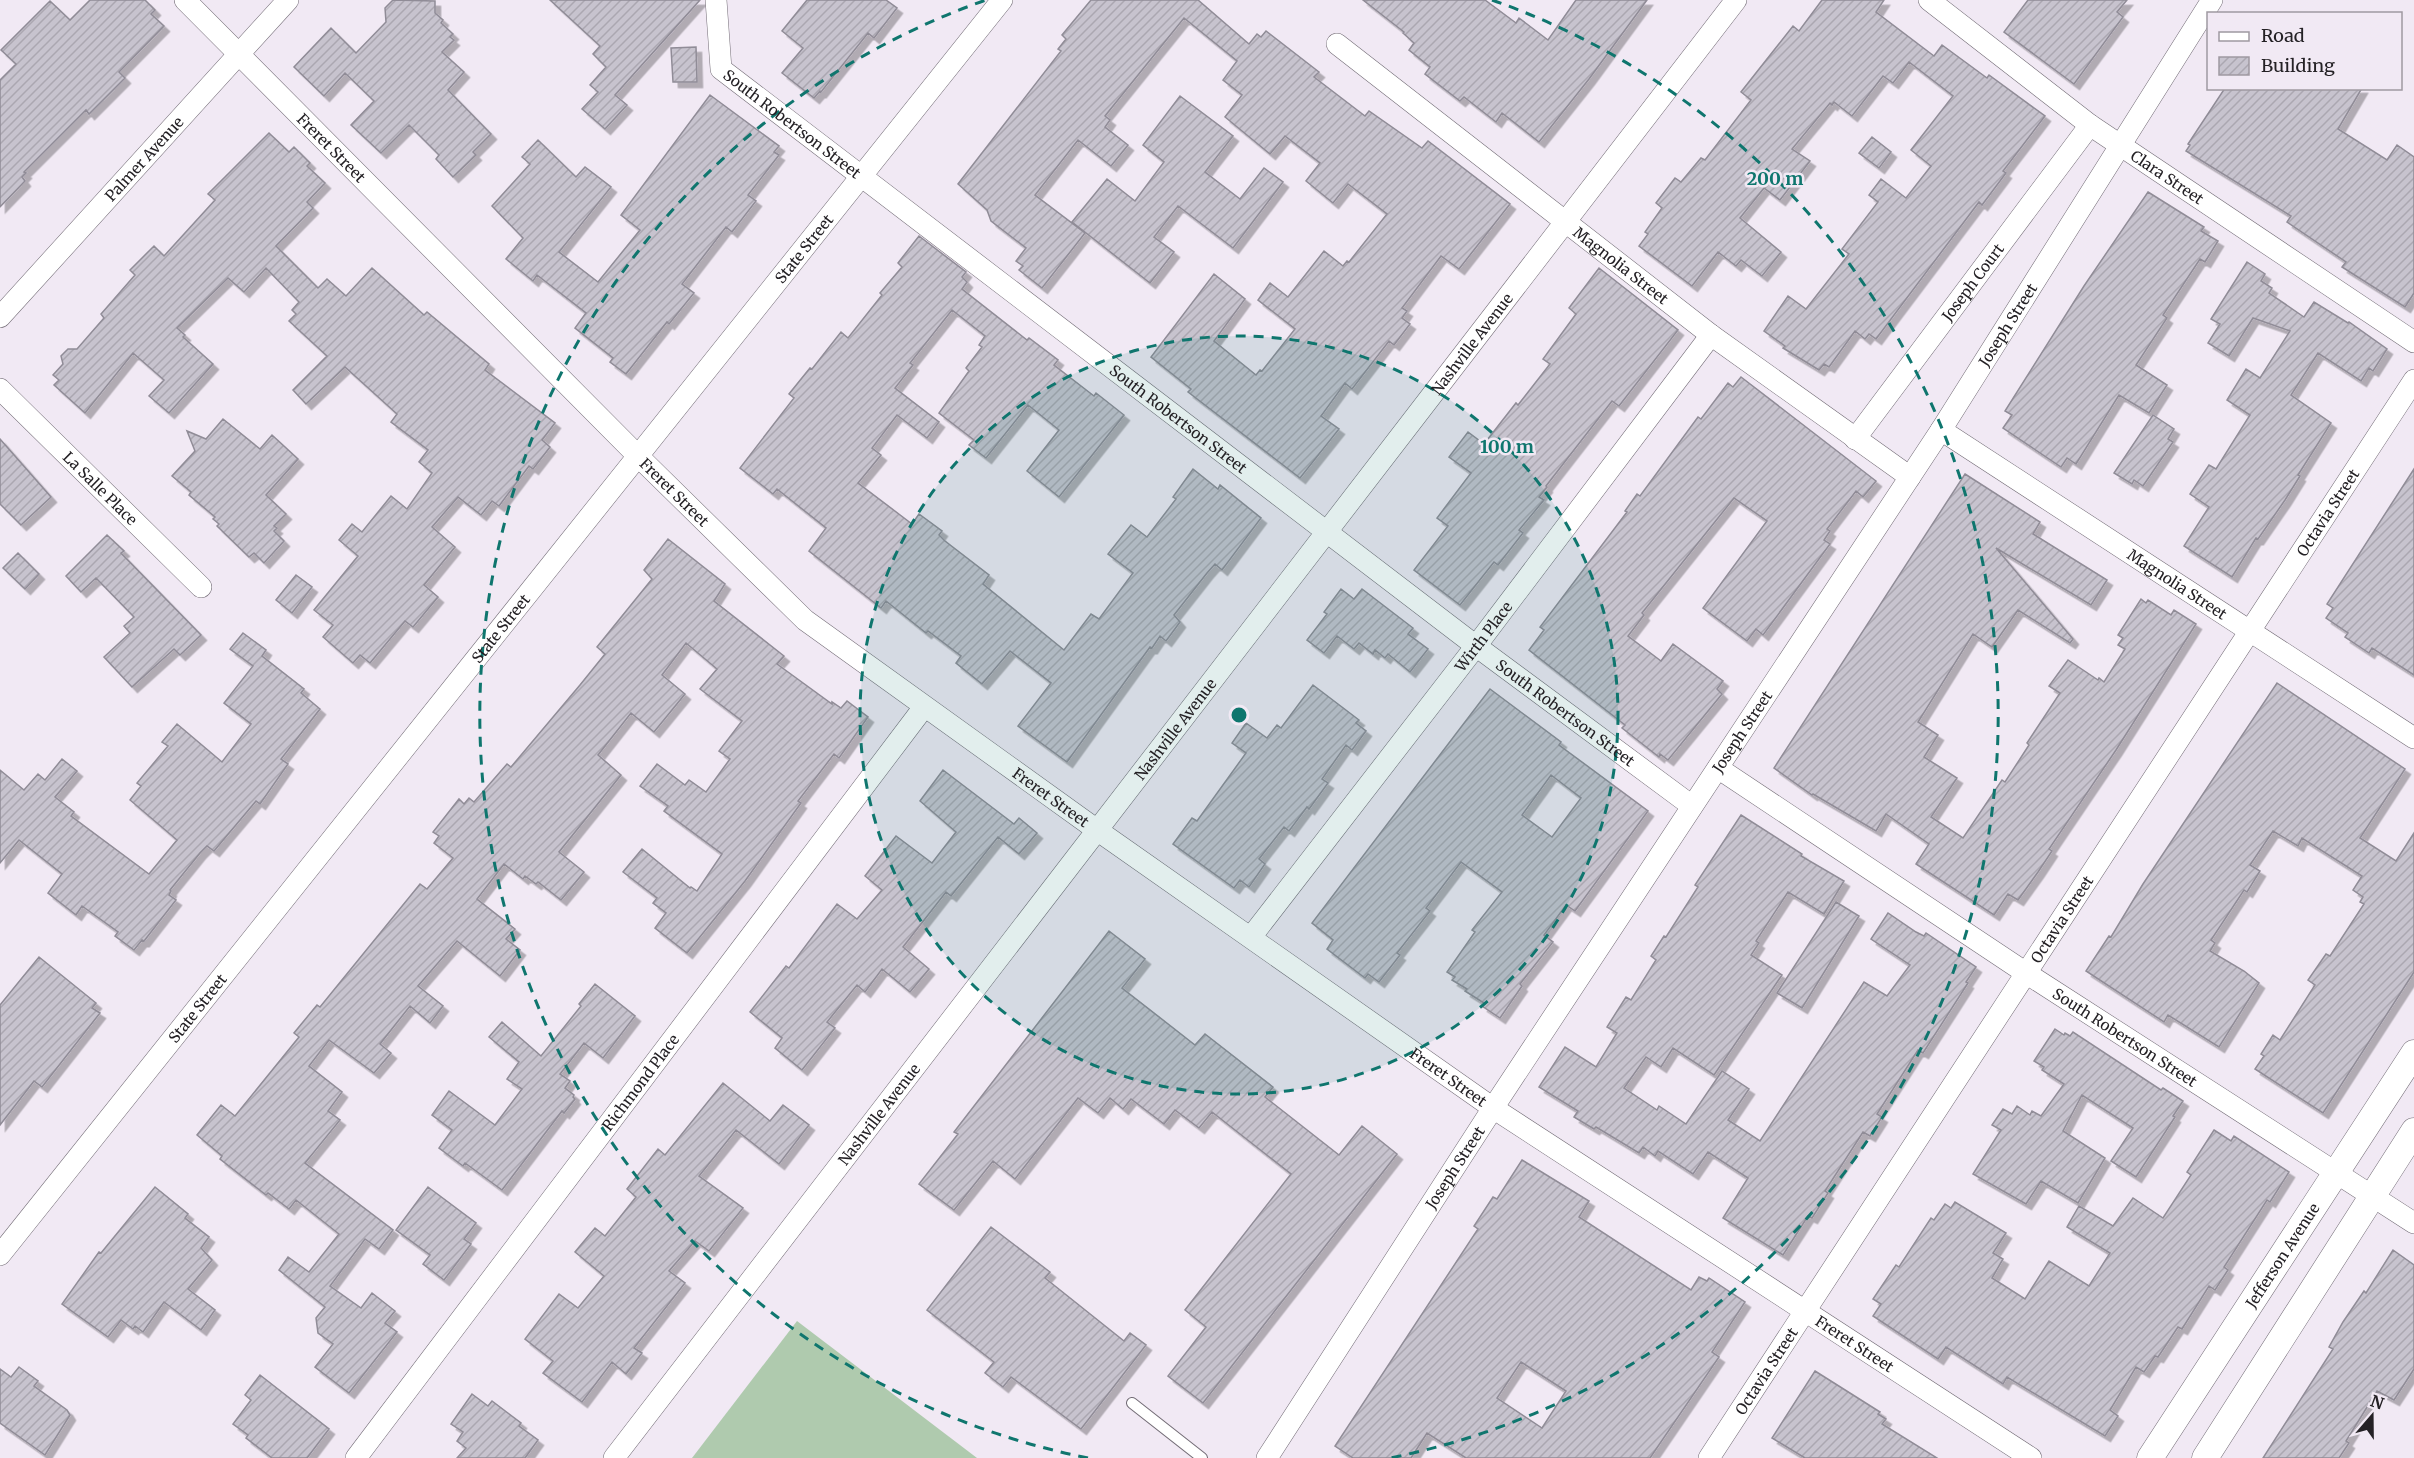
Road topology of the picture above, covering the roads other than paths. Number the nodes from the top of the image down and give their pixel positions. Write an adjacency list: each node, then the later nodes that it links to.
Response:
1 (185, 0): 9 (street, Freret Street)
2 (288, 0): 9 (street, Palmer Avenue)
3 (716, 0): 12 (street, South Robertson Street)
4 (1002, 0): 12 (street, State Street)
5 (1736, 0): 13 (street, Nashville Avenue)
6 (1929, 0): 10 (street, Clara Street)
7 (2212, 0): 11 (street, Joseph Street)
8 (1337, 44): 13 (street, Magnolia Street)
9 (238, 54): 14 (street, Palmer Avenue); 21 (street, Freret Street)
10 (2090, 125): 11 (street, Clara Street); 20 (street, Joseph Court)
11 (2120, 146): 16 (street, Clara Street); 19 (street, Joseph Street)
12 (862, 177): 21 (street, State Street); 23 (street, South Robertson Street)
13 (1567, 221): 15 (street, Magnolia Street); 23 (street, Nashville Avenue)
14 (0, 317)
15 (1711, 335): 20 (street, Magnolia Street); 26 (street, Wirth Place)
16 (2414, 342)
17 (2414, 380): 25 (street, Octavia Street)
18 (0, 389): 24 (street, La Salle Place)
19 (1941, 430): 22 (street, Joseph Street); 25 (street, Magnolia Street)
20 (1855, 439): 22 (street, Magnolia Street)
21 (639, 457): 27 (street, Freret Street); 40 (street, State Street)
22 (1910, 477): 29 (street, Joseph Street)
23 (1327, 531): 26 (street, South Robertson Street); 31 (street, Nashville Avenue)
24 (201, 587)
25 (2249, 630): 28 (street, Magnolia Street); 33 (street, Octavia Street)
26 (1476, 646): 30 (street, South Robertson Street); 32 (street, Wirth Place)
27 (924, 707): 31 (street, Freret Street); 44 (street, Richmond Place)
28 (2414, 738)
29 (1718, 768): 30 (street, Joseph Street); 33 (street, South Robertson Street)
30 (1692, 807): 35 (street, Joseph Street)
31 (1097, 830): 32 (street, Freret Street); 45 (street, Nashville Avenue)
32 (1251, 937): 35 (street, Freret Street)
33 (2026, 973): 37 (street, South Robertson Street); 41 (street, Octavia Street)
34 (2414, 1053): 37 (street, Jefferson Avenue)
35 (1493, 1108): 41 (street, Freret Street); 43 (street, Joseph Street)
36 (2414, 1131): 38 (street)
37 (2336, 1172): 38 (street, South Robertson Street); 49 (street, Jefferson Avenue)
38 (2372, 1196): 39 (street, South Robertson Street); 50 (street)
39 (2414, 1223)
40 (0, 1255)
41 (1805, 1312): 47 (street, Octavia Street); 48 (street, Freret Street)
42 (1132, 1403): 46 (lane)
43 (1275, 1455)
44 (356, 1458)
45 (614, 1458)
46 (1202, 1458)
47 (1709, 1458)
48 (2031, 1458)
49 (2150, 1458)
50 (2205, 1458)

